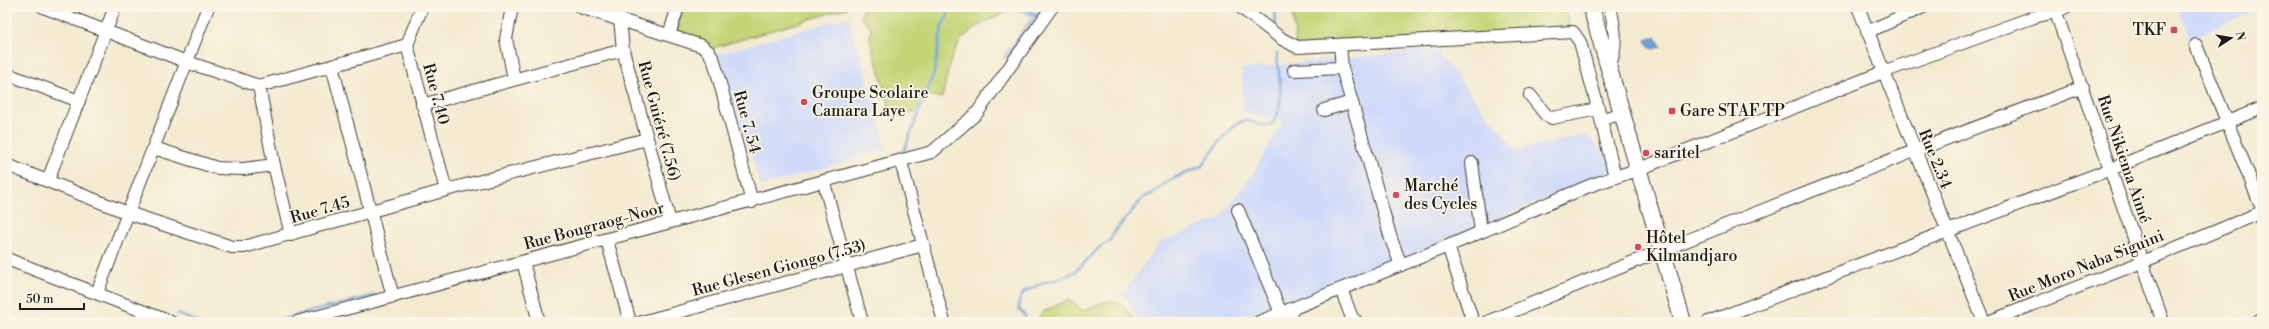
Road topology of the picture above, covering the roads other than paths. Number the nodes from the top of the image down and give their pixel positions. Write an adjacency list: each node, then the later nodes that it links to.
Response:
1 (43, 7): 16 (street)
2 (115, 7): 16 (street)
3 (208, 7): 23 (street)
4 (422, 7): 19 (street)
5 (512, 7): 30 (street)
6 (580, 7): 15 (street)
7 (678, 7): 18 (street)
8 (1052, 7): 45 (street, Rue Bougraog-Noor)
9 (1240, 7): 20 (street)
10 (1591, 7): 25 (main road)
11 (1610, 7): 25 (street)
12 (1858, 7): 17 (street, Rue 2.34)
13 (1923, 7): 17 (street)
14 (2059, 9): 28 (street); 32 (street, Rue Nikiema Aimé)
15 (620, 19): 18 (street); 22 (street, Rue Guiéré (7.56))
16 (106, 31): 23 (street); 34 (street)
17 (1868, 32): 28 (street, Rue 2.34)
18 (669, 35): 55 (street, Rue 7. 54)
19 (407, 45): 24 (street); 36 (street, Rue 7.40)
20 (1340, 45): 26 (street); 39 (street)
21 (2196, 45): 41 (street)
22 (623, 50): 30 (street); 42 (street, Rue Guiéré (7.56))
23 (188, 62): 31 (street); 43 (street)
24 (332, 66): 31 (street); 59 (street)
25 (1609, 67): 40 (main road)
26 (1342, 68): 27 (street); 35 (street)
27 (1294, 70)
28 (1883, 72): 44 (street, Rue 2.34); 49 (street)
29 (7, 74): 34 (street)
30 (514, 79): 36 (street)
31 (259, 86): 47 (street)
32 (2083, 87): 44 (street); 50 (street, Rue Nikiema Aimé)
33 (1530, 95): 39 (street)
34 (79, 101): 52 (street)
35 (1352, 102): 38 (street); 72 (street)
36 (422, 105): 54 (street, Rue 7.40)
37 (2262, 108): 41 (street)
38 (1324, 110)
39 (1599, 114): 40 (street); 51 (street)
40 (1622, 114): 49 (main road)
41 (2228, 121): 50 (street); 56 (street)
42 (647, 139): 54 (street, Rue 7.45); 61 (street, Rue Guiéré (7.56))
43 (154, 148): 47 (street); 58 (street)
44 (1914, 150): 63 (street, Rue 2.34); 68 (street)
45 (901, 162): 53 (street, Rue Bougraog-Noor); 66 (street)
46 (7, 164): 52 (street, Rue 7.45)
47 (274, 164): 64 (street)
48 (1472, 164): 62 (street)
49 (1639, 168): 51 (street); 68 (main road)
50 (2111, 169): 63 (street); 71 (street, Rue Nikiema Aimé)
51 (1616, 177): 62 (street)
52 (48, 180): 58 (street, Rue 7.45)
53 (824, 183): 55 (street, Rue Bougraog-Noor); 73 (street)
54 (446, 190): 59 (street, Rue 7.45)
55 (752, 202): 61 (street, Rue Bougraog-Noor)
56 (2262, 208)
57 (1238, 210): 77 (street)
58 (128, 212): 64 (street, Rue 7.45); 75 (street)
59 (371, 212): 64 (street, Rue 7.45); 76 (street)
60 (2262, 212): 71 (street, Rue Moro Naba Siguini)
61 (670, 222): 65 (street, Rue Bougraog-Noor)
62 (1482, 232): 67 (street)
63 (1947, 232): 92 (street); 93 (street, Rue 2.34)
64 (291, 235)
65 (607, 240): 70 (street, Rue Bougraog-Noor); 82 (street)
66 (923, 245): 73 (street, Rue Glesen Giongo (7.53)); 85 (street)
67 (1448, 246): 72 (street); 89 (street)
68 (1662, 249): 90 (street); 91 (main road)
69 (7, 259): 75 (street)
70 (523, 262): 76 (street, Rue Bougraog-Noor); 81 (street)
71 (2142, 262): 94 (street, Rue Moro Naba Siguini); 95 (street, Rue Nikiema Aimé)
72 (1401, 265): 74 (street)
73 (846, 267): 83 (street, Rue Glesen Giongo (7.53)); 84 (street)
74 (1341, 289): 77 (street); 88 (street)
75 (97, 293): 80 (street)
76 (393, 297): 79 (street, Rue Bougraog-Noor)
77 (1285, 311): 86 (street); 87 (street)
78 (2262, 320): 96 (street)
79 (302, 321)
80 (169, 322)
81 (539, 322)
82 (630, 322)
83 (642, 322)
84 (862, 322)
85 (944, 322)
86 (1259, 322)
87 (1293, 322)
88 (1357, 322)
89 (1473, 322)
90 (1487, 322)
91 (1683, 322)
92 (1708, 322)
93 (1984, 322)
94 (1988, 322)
95 (2163, 322)
96 (2257, 322)

